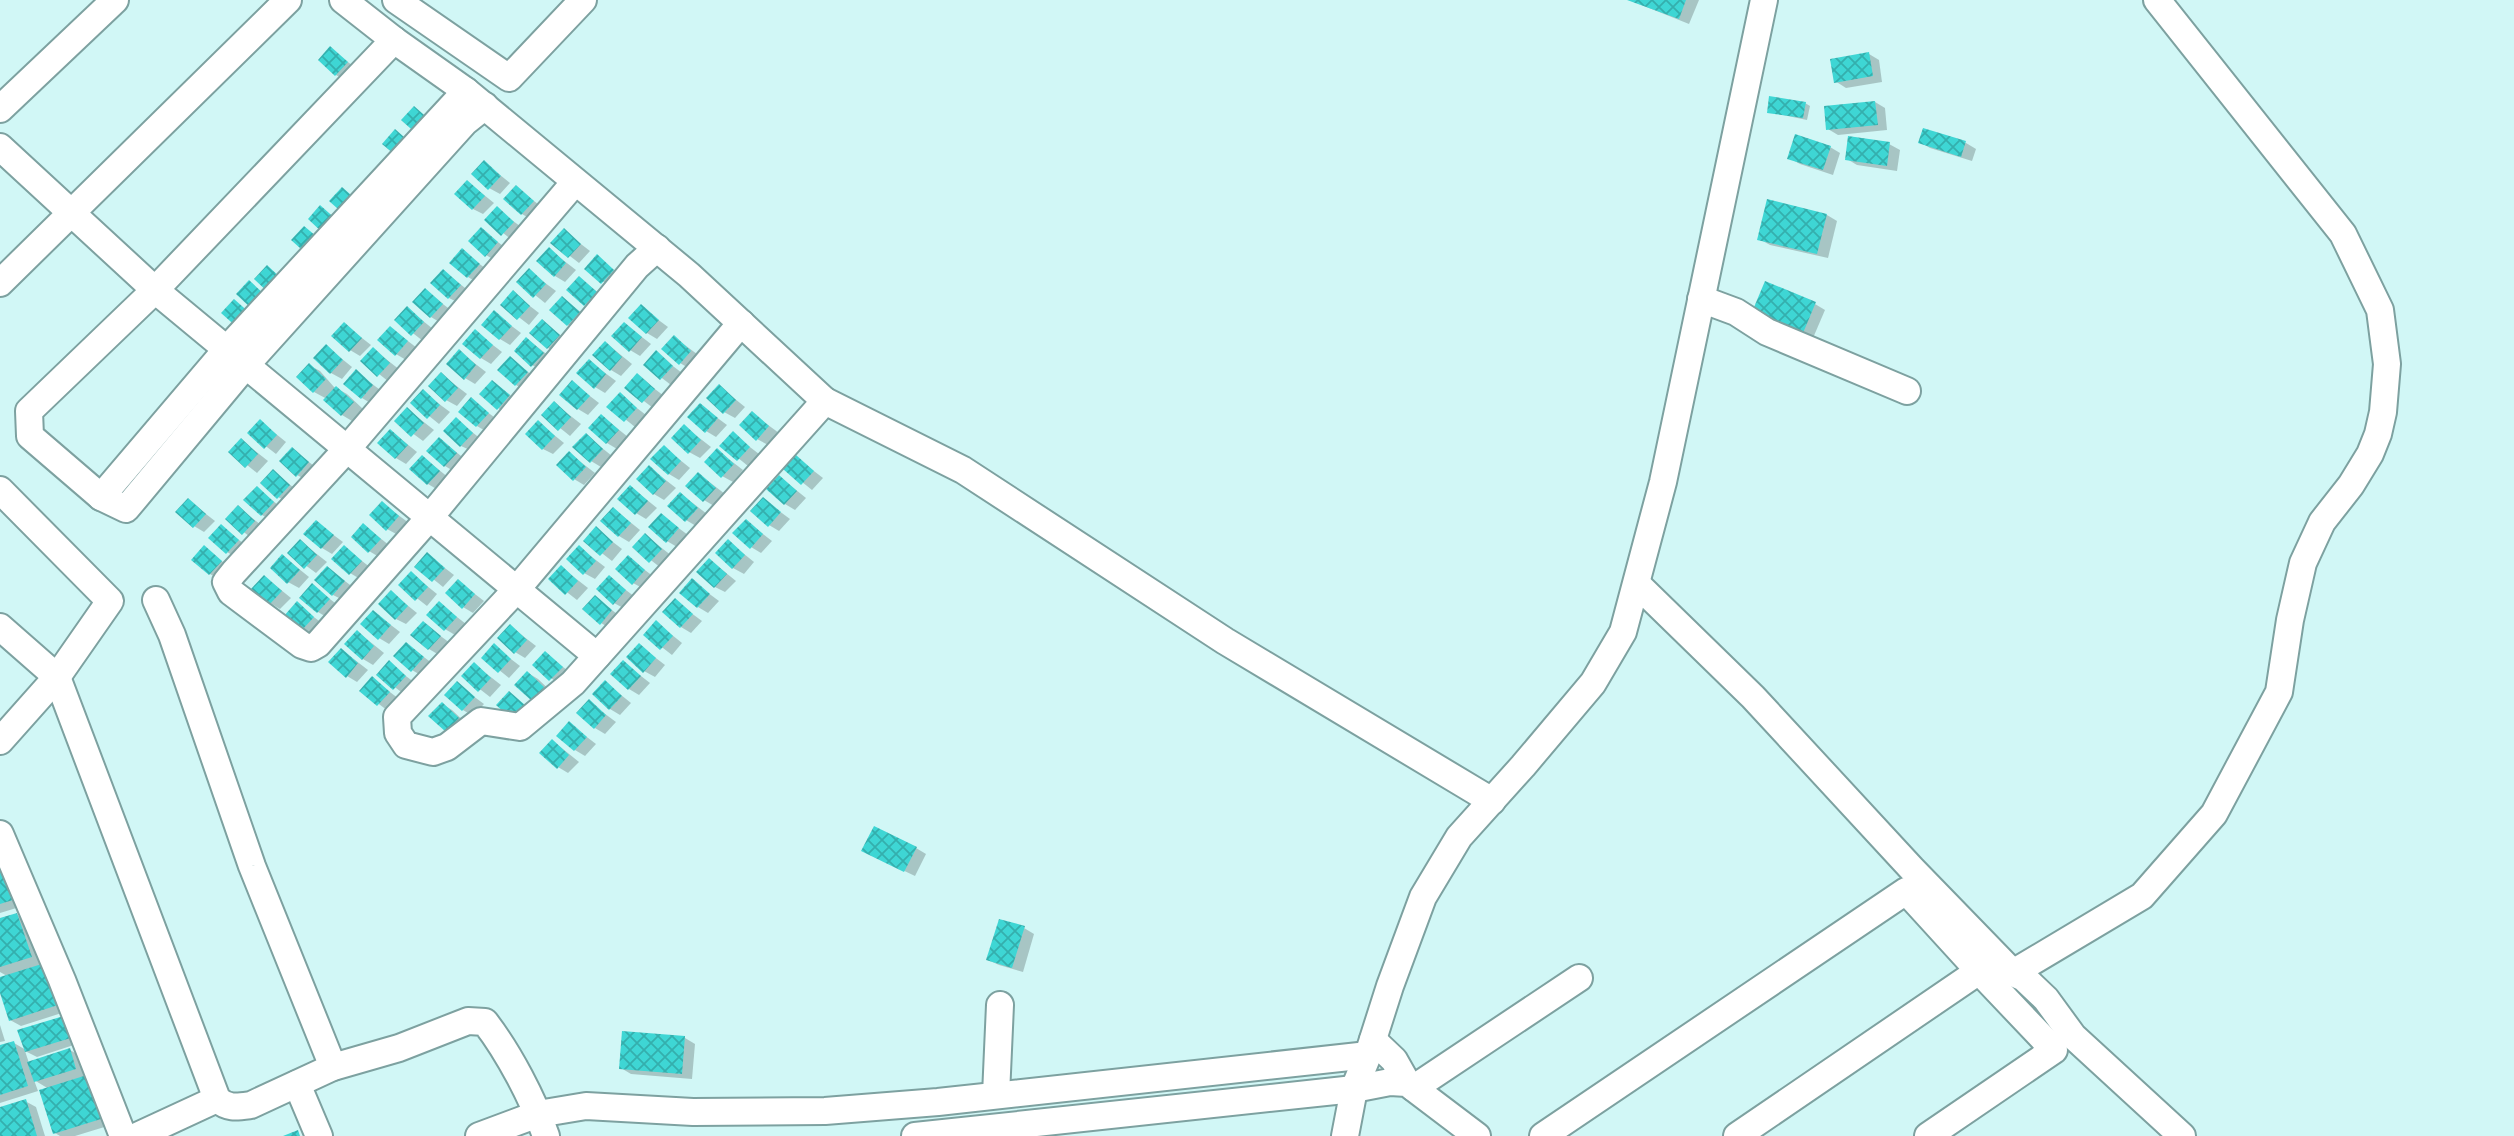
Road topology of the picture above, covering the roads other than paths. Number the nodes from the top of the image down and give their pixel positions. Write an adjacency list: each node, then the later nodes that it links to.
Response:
1 (115, 0): 11 (street)
2 (288, 0): 14 (street)
3 (343, 0): 7 (street)
4 (583, 0): 8 (street)
5 (1764, 0): 18 (street)
6 (2157, 0): 36 (street)
7 (389, 4): 8 (street); 9 (street)
8 (423, 19): 9 (street)
9 (397, 42): 10 (street); 17 (street)
10 (476, 99): 13 (street); 20 (street)
11 (0, 108)
12 (0, 147): 14 (street)
13 (575, 181): 15 (street); 23 (street)
14 (69, 213): 16 (street); 17 (street)
15 (657, 248): 19 (street); 25 (street)
16 (0, 283)
17 (155, 290): 20 (street); 20 (street)
18 (1701, 299): 21 (street); 26 (street)
19 (741, 323): 22 (street); 27 (street)
20 (236, 357): 23 (street)
21 (1907, 391)
22 (825, 401): 30 (street); 33 (street)
23 (347, 449): 25 (street); 25 (street)
24 (0, 490): 31 (street)
25 (430, 517): 27 (street)
26 (1637, 584): 33 (street); 36 (street)
27 (517, 589): 30 (street); 30 (street)
28 (156, 600): 40 (street)
29 (0, 627): 31 (street)
30 (597, 656)
31 (57, 677): 32 (street); 45 (street)
32 (0, 741)
33 (1492, 801): 39 (street)
34 (0, 834): 48 (street)
35 (1979, 971): 55 (street); 56 (street); 57 (street)
36 (2013, 973): 58 (street)
37 (1579, 978): 42 (street)
38 (1000, 1006): 44 (street)
39 (1371, 1048): 42 (street); 43 (street); 44 (street)
40 (333, 1067): 41 (street); 47 (street)
41 (297, 1084): 45 (street); 50 (street)
42 (1411, 1086): 43 (street); 54 (street)
43 (1354, 1089): 52 (street); 53 (street)
44 (996, 1095): 46 (street)
45 (217, 1100): 49 (street)
46 (825, 1124): 47 (street)
47 (542, 1125): 51 (street)
48 (123, 1136)
49 (137, 1136)
50 (319, 1136)
51 (479, 1136)
52 (915, 1136)
53 (1345, 1136)
54 (1477, 1136)
55 (1543, 1136)
56 (1737, 1136)
57 (1928, 1136)
58 (2182, 1136)

